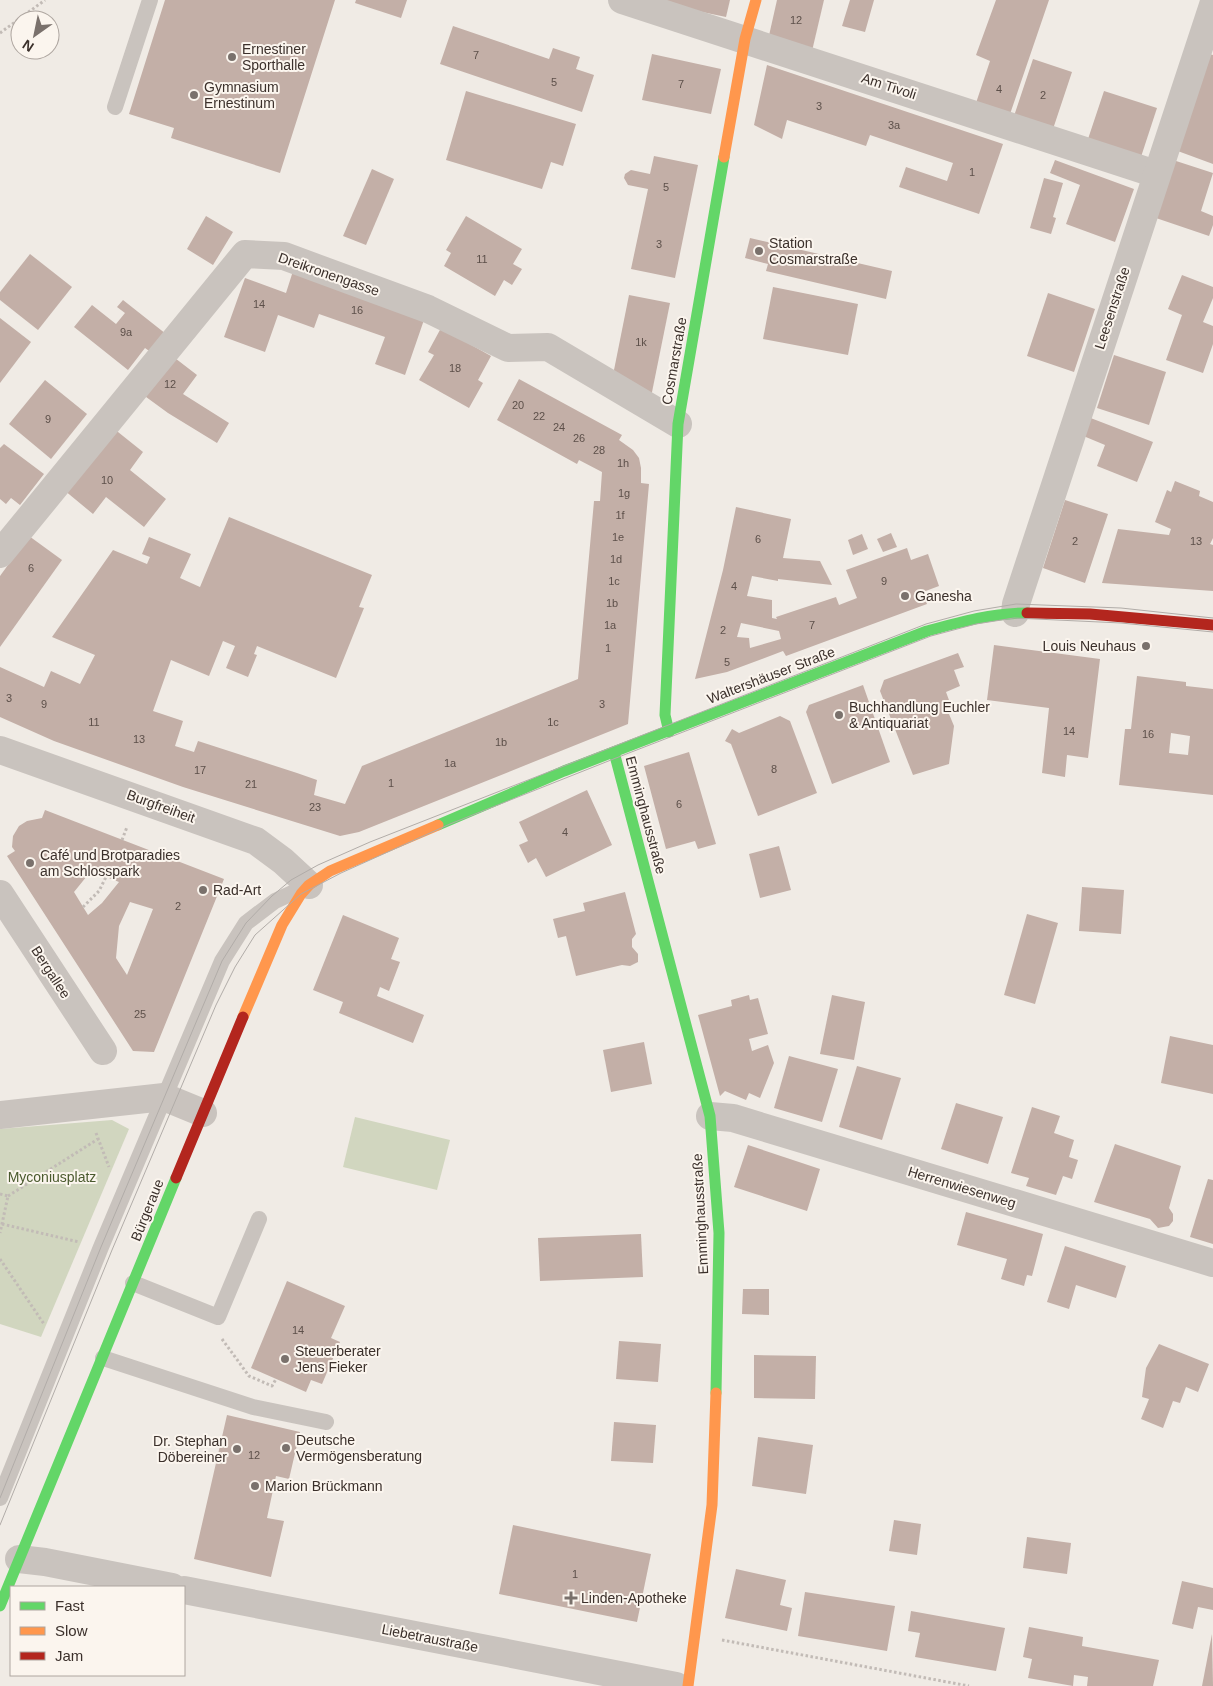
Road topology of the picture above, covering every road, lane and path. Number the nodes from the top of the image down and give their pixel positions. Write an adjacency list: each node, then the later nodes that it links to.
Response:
1 (44, 0): 6 (path)
2 (150, 0): 8 (lane)
3 (622, 0): 7 (street, Am Tivoli)
4 (756, 0): 7 (street, Cosmarstraße)
5 (1213, 5): 9 (street, Leesenstraße)
6 (0, 33)
7 (746, 39): 9 (street, Am Tivoli); 10 (street, Cosmarstraße)
8 (115, 107)
9 (1156, 174): 12 (street, Leesenstraße)
10 (678, 424): 11 (street, Dreikronengasse); 14 (street, Cosmarstraße)
11 (0, 554)
12 (1015, 612): 13 (street, Waltershäuser Straße); 14 (street, Waltershäuser Straße)
13 (1213, 626)
14 (669, 732): 16 (street, Waltershäuser Straße)
15 (0, 750): 19 (street, Burgfreiheit)
16 (614, 752): 17 (street, Waltershäuser Straße); 26 (street, Emminghausstraße)
17 (359, 857): 19 (street, Bürgeraue)
18 (106, 877): 21 (path)
19 (309, 885): 23 (lane); 24 (street, Bürgeraue)
20 (0, 894): 22 (street, Bergallee)
21 (83, 907)
22 (103, 1051)
23 (164, 1097): 24 (street); 25 (street); 33 (lane)
24 (203, 1113): 36 (street, Bürgeraue)
25 (0, 1114)
26 (710, 1116): 35 (street, Herrenwiesenweg); 47 (street, Emminghausstraße)
27 (98, 1139): 29 (path)
28 (0, 1194): 29 (path)
29 (8, 1196): 31 (path)
30 (258, 1219): 37 (lane)
31 (2, 1224): 32 (path); 33 (path)
32 (0, 1233)
33 (101, 1247): 42 (lane)
34 (0, 1259): 38 (path)
35 (1213, 1263)
36 (133, 1283): 37 (lane); 39 (street, Bürgeraue)
37 (218, 1317): 40 (path)
38 (47, 1330)
39 (103, 1358): 41 (lane); 43 (street, Bürgeraue)
40 (276, 1379)
41 (326, 1422)
42 (0, 1498)
43 (19, 1559): 44 (street); 46 (street, Bürgeraue)
44 (167, 1586)
45 (185, 1590): 48 (street, Liebetraustraße)
46 (0, 1606)
47 (694, 1635): 49 (street, Emminghausstraße); 50 (path)
48 (676, 1686)
49 (688, 1686)
50 (969, 1686)

